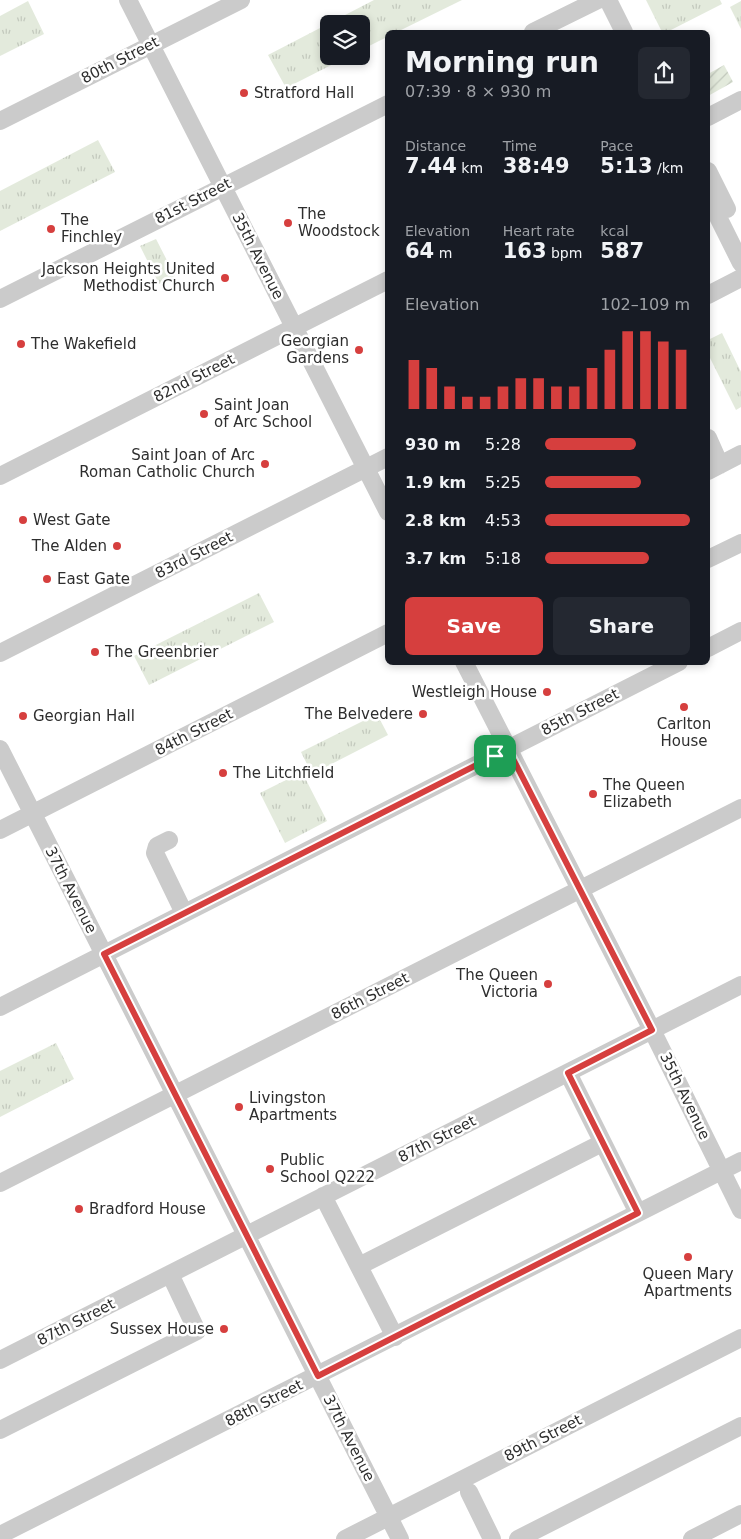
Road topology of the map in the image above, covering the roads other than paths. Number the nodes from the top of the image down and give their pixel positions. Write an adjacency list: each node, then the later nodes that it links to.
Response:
1 (128, 0): 9 (street, 35th Avenue)
2 (241, 0): 9 (street, 80th Street)
3 (598, 0): 6 (street)
4 (608, 0): 7 (street)
5 (621, 0): 8 (street)
6 (536, 30)
7 (623, 30)
8 (637, 30)
9 (151, 45): 13 (street, 80th Street); 15 (street, 35th Avenue)
10 (741, 100): 12 (street)
11 (385, 105): 15 (street, 81st Street)
12 (710, 116)
13 (0, 121)
14 (710, 175): 17 (street)
15 (223, 186): 22 (street, 81st Street); 23 (street, 35th Avenue)
16 (710, 201): 18 (street)
17 (741, 236)
18 (741, 263)
19 (741, 278): 21 (street)
20 (385, 282): 23 (street, 82nd Street)
21 (710, 294)
22 (0, 299)
23 (294, 327): 27 (street, 35th Avenue); 29 (street, 82nd Street)
24 (710, 448): 28 (street)
25 (740, 456): 28 (street)
26 (385, 458): 27 (street, 83rd Street)
27 (365, 468): 30 (street, 35th Avenue); 36 (street, 83rd Street)
28 (714, 468)
29 (0, 476)
30 (385, 506)
31 (741, 543): 32 (street)
32 (710, 558)
33 (741, 631): 35 (street)
34 (385, 635): 42 (street, 84th Street)
35 (710, 647)
36 (0, 653)
37 (466, 665): 40 (street, 35th Avenue)
38 (673, 665): 40 (street, 85th Street)
39 (0, 749): 42 (street, 37th Avenue)
40 (508, 749): 45 (street, 35th Avenue); 46 (street, 85th Street)
41 (741, 808): 45 (street, 86th Street)
42 (33, 813): 43 (street, 84th Street); 47 (street, 37th Avenue)
43 (0, 830)
44 (169, 840): 46 (street)
45 (579, 890): 50 (street, 35th Avenue); 52 (street, 86th Street)
46 (184, 913): 47 (street, 85th Street)
47 (104, 954): 49 (street, 85th Street); 52 (street, 37th Avenue)
48 (740, 988): 50 (street, 87th Street)
49 (0, 1007)
50 (652, 1030): 51 (street, 87th Street); 55 (street, 35th Avenue)
51 (568, 1073): 53 (street); 57 (street, 87th Street)
52 (175, 1094): 56 (street, 86th Street); 60 (street, 37th Avenue)
53 (602, 1143): 59 (street); 61 (street)
54 (741, 1161): 55 (street, 88th Street)
55 (721, 1171): 58 (street, 35th Avenue); 59 (street, 88th Street)
56 (0, 1183)
57 (323, 1196): 60 (street, 87th Street); 61 (street)
58 (741, 1210)
59 (638, 1213): 63 (street, 88th Street)
60 (246, 1236): 62 (street, 87th Street); 66 (street, 37th Avenue)
61 (358, 1266): 63 (street)
62 (170, 1274): 65 (street, 87th Street); 68 (street)
63 (395, 1337): 66 (street, 88th Street)
64 (741, 1338): 71 (street, 89th Street)
65 (0, 1360)
66 (318, 1376): 71 (street, 37th Avenue); 72 (street, 88th Street)
67 (741, 1426): 76 (street)
68 (0, 1430)
69 (469, 1492): 75 (street)
70 (741, 1514): 77 (street)
71 (389, 1517): 73 (street, 89th Street); 74 (street, 37th Avenue)
72 (0, 1535)
73 (345, 1539)
74 (400, 1539)
75 (492, 1539)
76 (518, 1539)
77 (692, 1539)

